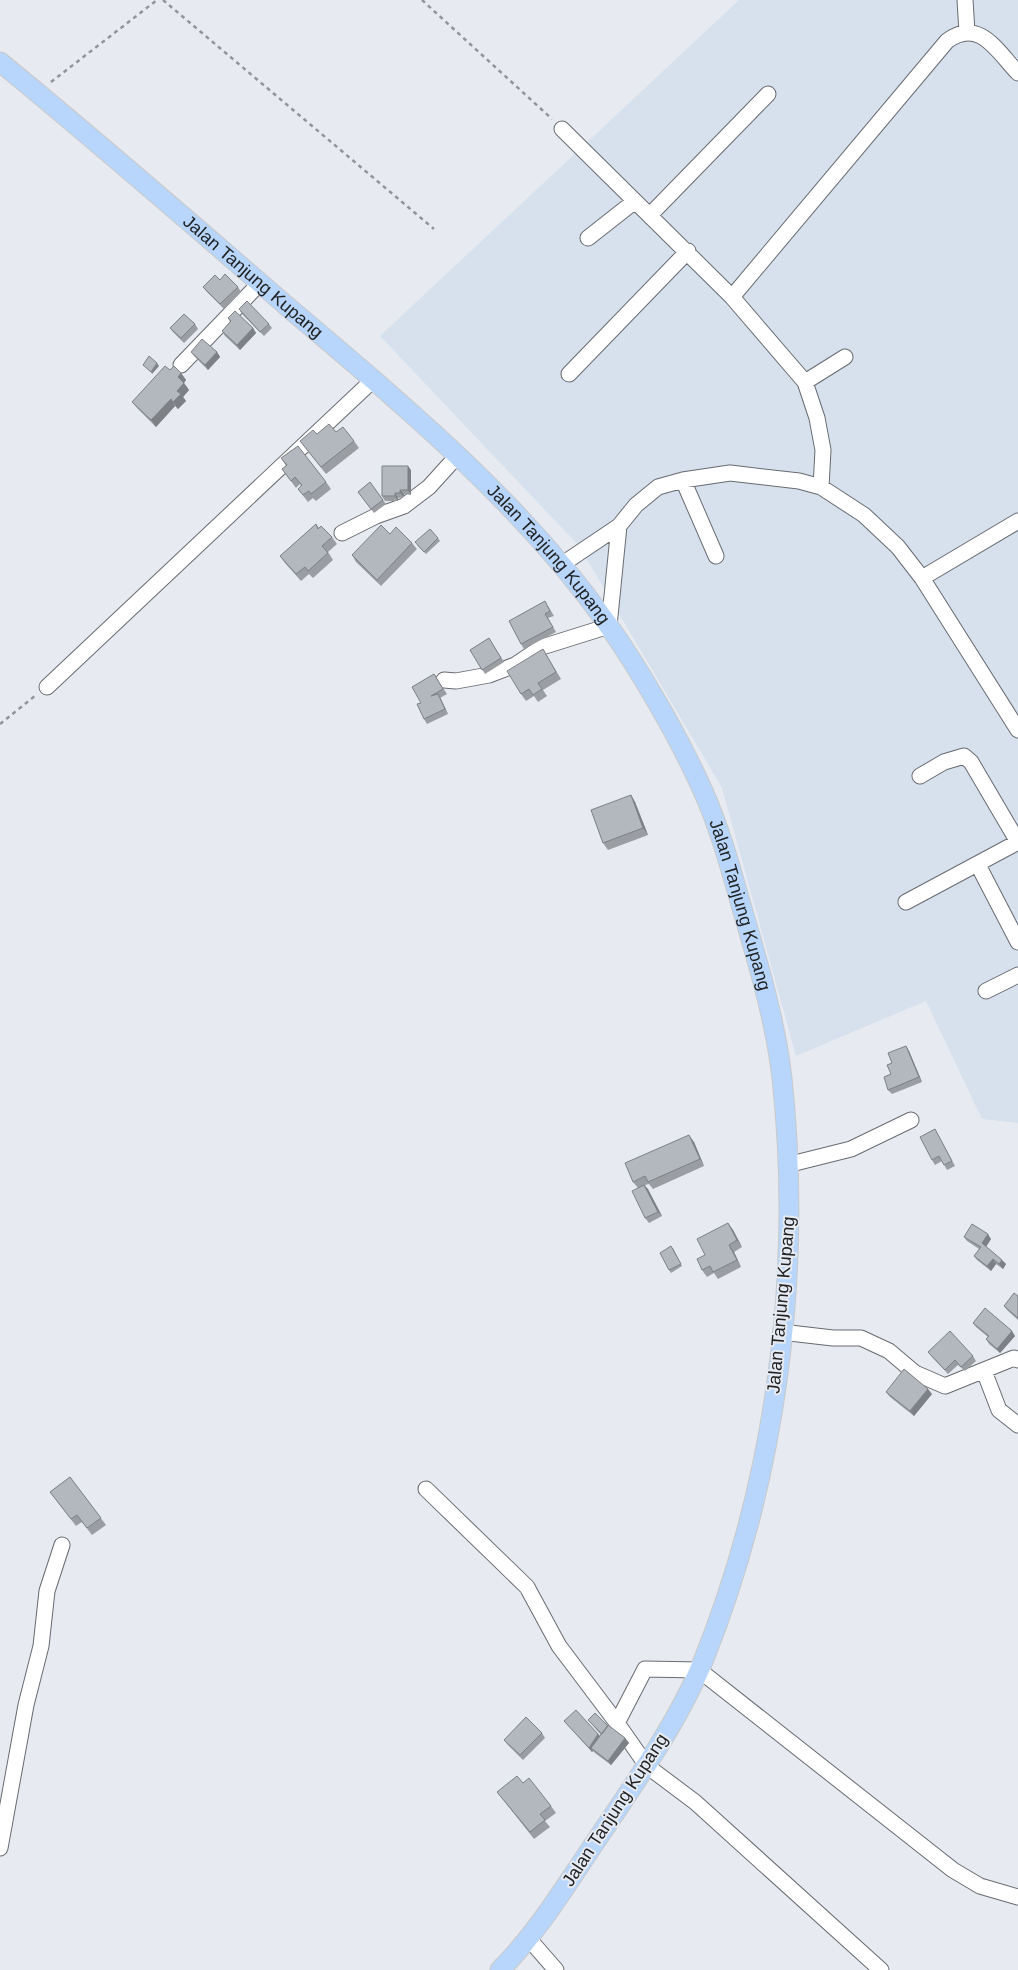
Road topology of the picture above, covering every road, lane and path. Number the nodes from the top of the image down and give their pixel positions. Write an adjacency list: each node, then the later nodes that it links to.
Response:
1 (157, 0): 8 (path)
2 (163, 0): 13 (path)
3 (422, 0): 10 (path)
4 (965, 0): 5 (street)
5 (967, 32): 7 (street); 17 (street)
6 (0, 62): 8 (main road, Jalan Tanjung Kupang)
7 (1018, 73)
8 (37, 93): 16 (main road, Jalan Tanjung Kupang)
9 (768, 94): 12 (street)
10 (562, 129): 11 (street)
11 (635, 201): 12 (street); 14 (street)
12 (650, 215): 15 (street)
13 (434, 229)
14 (588, 238)
15 (688, 251): 17 (street); 20 (street)
16 (260, 283): 19 (street); 21 (main road, Jalan Tanjung Kupang)
17 (732, 296): 22 (street)
18 (845, 358): 22 (street)
19 (181, 365)
20 (569, 374)
21 (372, 380): 23 (main road, Jalan Tanjung Kupang); 34 (street)
22 (805, 382): 25 (street)
23 (458, 455): 28 (street); 30 (main road, Jalan Tanjung Kupang)
24 (683, 480): 25 (street); 27 (street); 29 (street)
25 (822, 487): 31 (street)
26 (1018, 521): 31 (street)
27 (619, 526): 30 (street); 32 (street)
28 (342, 533)
29 (716, 556)
30 (561, 565): 32 (main road, Jalan Tanjung Kupang)
31 (922, 578): 36 (street)
32 (608, 626): 33 (street); 44 (main road, Jalan Tanjung Kupang)
33 (444, 680)
34 (47, 687): 35 (path)
35 (0, 724)
36 (1018, 730)
37 (920, 776): 38 (street)
38 (978, 865): 39 (street); 40 (street)
39 (906, 902)
40 (1018, 942)
41 (1018, 975): 42 (street)
42 (986, 991)
43 (911, 1120): 44 (street)
44 (787, 1165): 45 (main road, Jalan Tanjung Kupang)
45 (781, 1332): 47 (street); 51 (main road, Jalan Tanjung Kupang)
46 (1018, 1360): 47 (street)
47 (984, 1371): 48 (street)
48 (1018, 1425)
49 (426, 1489): 52 (street)
50 (62, 1545): 54 (street)
51 (699, 1670): 52 (street); 53 (main road, Jalan Tanjung Kupang); 55 (street)
52 (617, 1723): 53 (street)
53 (648, 1766): 56 (main road, Jalan Tanjung Kupang); 59 (street)
54 (0, 1848)
55 (1018, 1897)
56 (529, 1939): 57 (main road, Jalan Tanjung Kupang); 58 (street)
57 (500, 1970)
58 (556, 1970)
59 (881, 1970)

